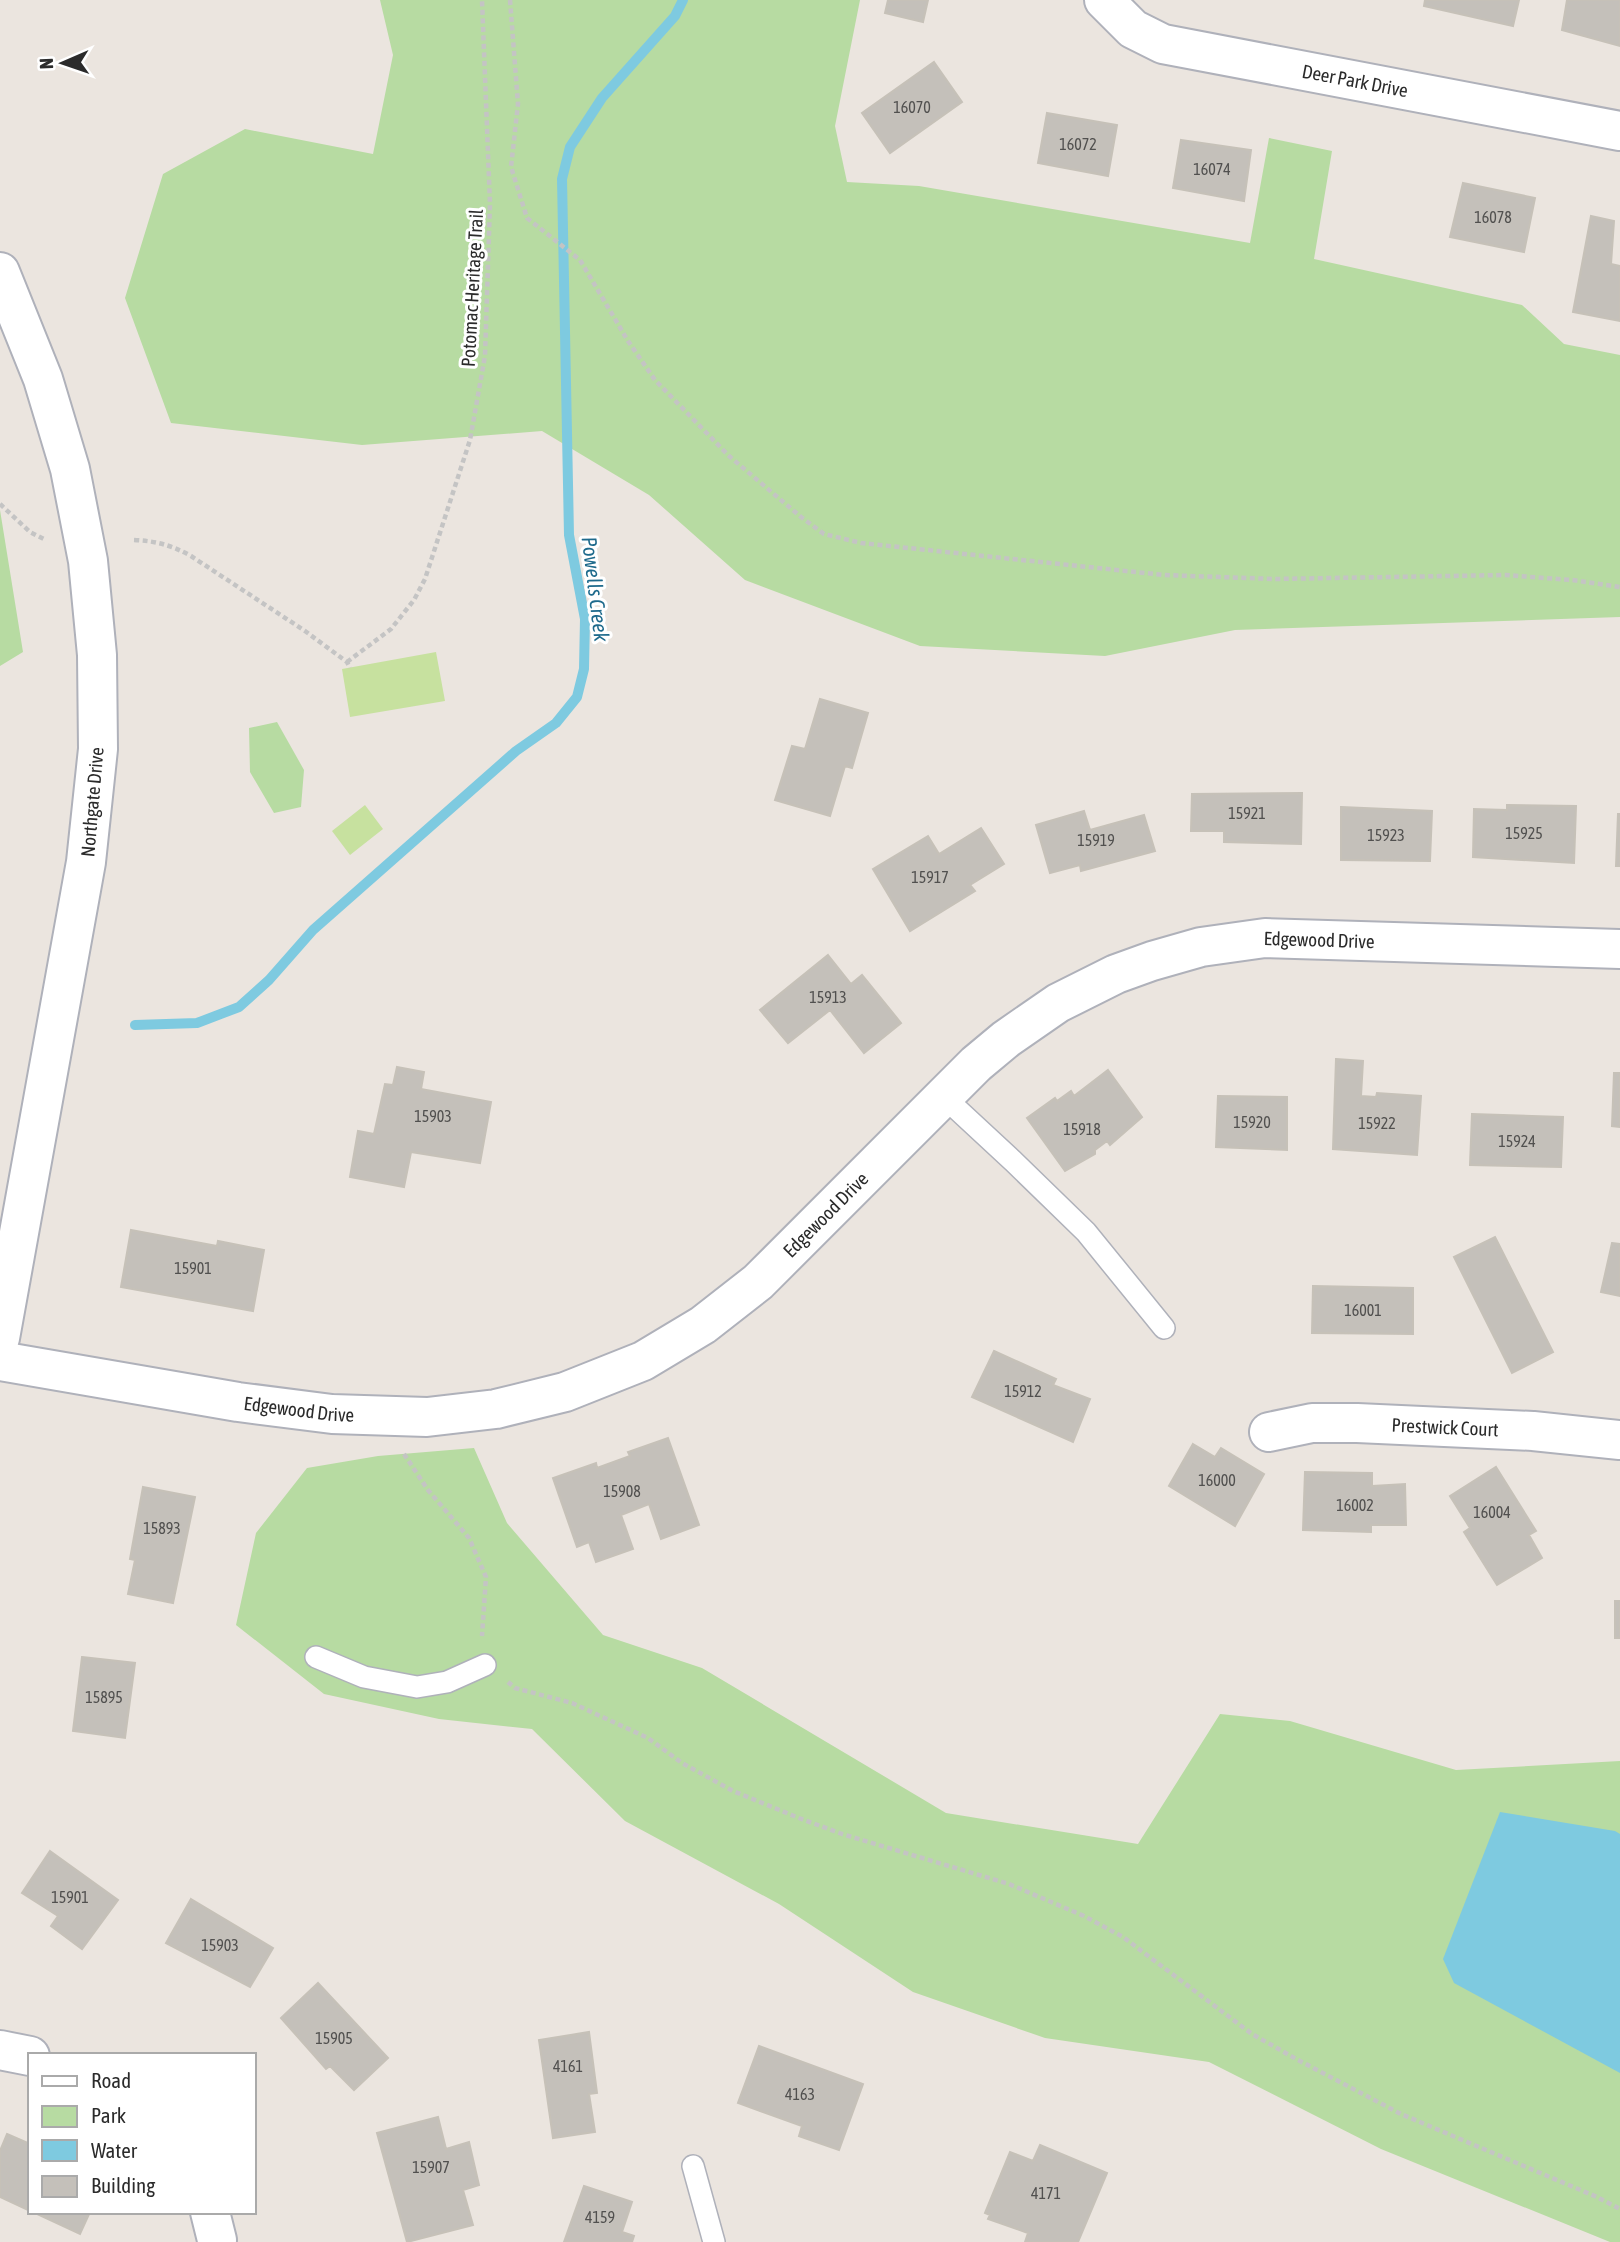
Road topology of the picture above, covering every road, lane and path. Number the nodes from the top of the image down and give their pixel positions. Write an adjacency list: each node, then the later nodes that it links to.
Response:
1 (482, 0): 6 (path, Potomac Heritage Trail)
2 (510, 0): 7 (path)
3 (1104, 0): 4 (street, Deer Park Drive)
4 (1620, 131)
5 (0, 272): 11 (street, Northgate Drive)
6 (134, 540)
7 (1620, 587)
8 (1620, 949): 9 (street, Edgewood Drive)
9 (944, 1097): 10 (lane); 13 (street, Edgewood Drive)
10 (1164, 1328)
11 (0, 1338)
12 (0, 1361): 13 (street, Edgewood Drive)
13 (393, 1416): 17 (path)
14 (1269, 1432): 15 (street, Prestwick Court)
15 (1620, 1440)
16 (316, 1657): 17 (lane)
17 (485, 1665): 21 (path)
18 (0, 2050): 19 (street)
19 (28, 2056)
20 (693, 2166): 22 (lane)
21 (1620, 2209)
22 (714, 2242)

